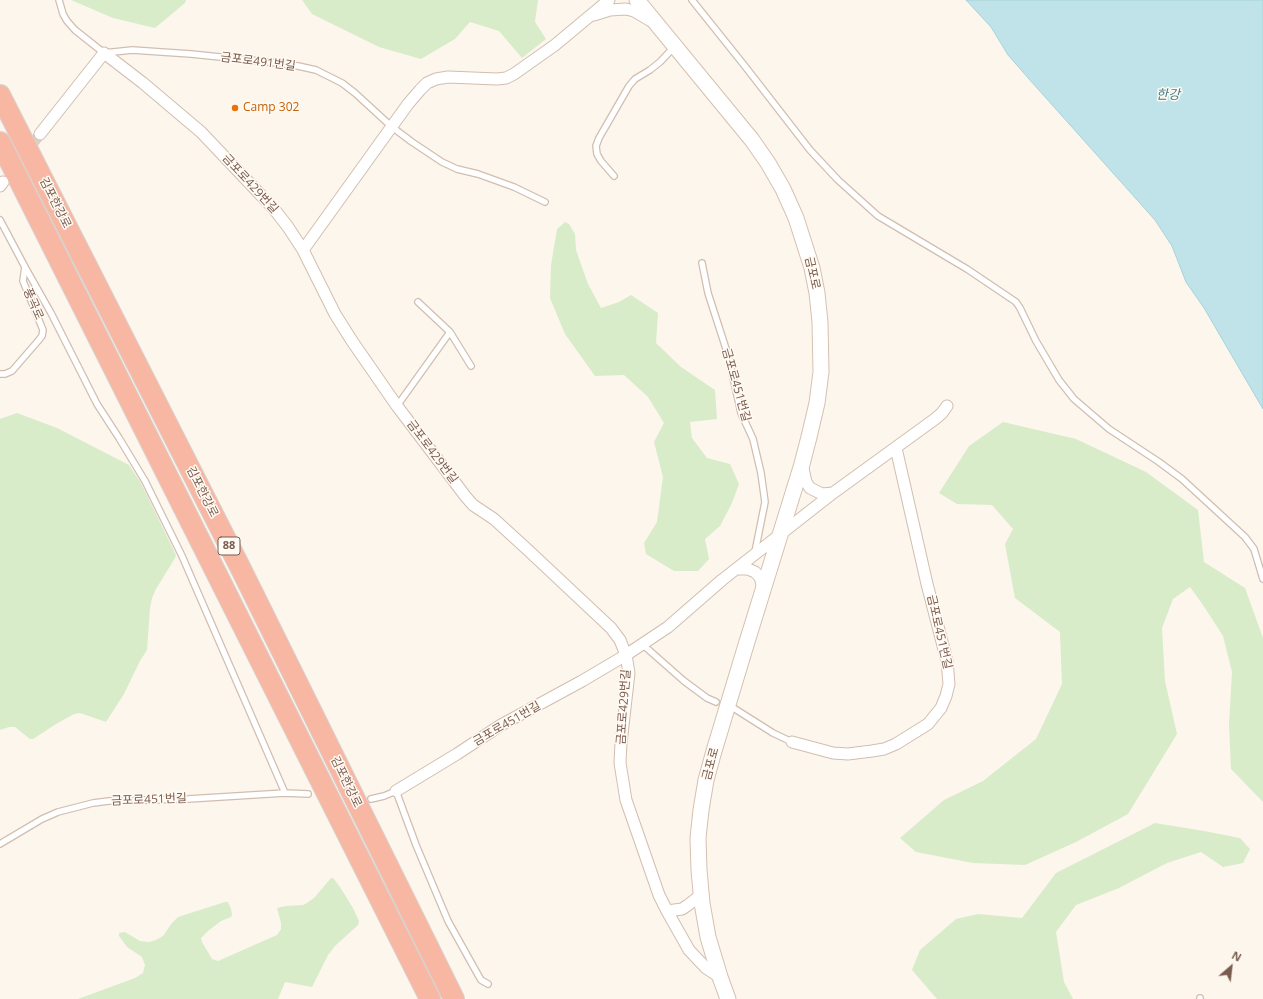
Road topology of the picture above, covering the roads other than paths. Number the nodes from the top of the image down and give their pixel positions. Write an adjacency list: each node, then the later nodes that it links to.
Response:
1 (59, 0): 9 (lane, 금포로429번길)
2 (599, 0): 6 (street)
3 (609, 0): 6 (street)
4 (637, 0): 7 (main road, 금포로)
5 (692, 0): 32 (lane)
6 (590, 16): 7 (street); 11 (street)
7 (657, 24): 8 (main road, 금포로)
8 (675, 46): 14 (lane); 27 (main road, 금포로)
9 (104, 53): 11 (lane, 금포로491번길); 12 (street); 17 (street, 금포로429번길)
10 (0, 95): 49 (highway, 김포한강로 / 88)
11 (392, 127): 15 (lane, 금포로491번길); 17 (street)
12 (40, 134)
13 (0, 142): 48 (highway, 김포한강로 / 88)
14 (614, 176)
15 (545, 202)
16 (0, 220): 19 (lane, 풍곡로)
17 (302, 250): 24 (street, 금포로429번길)
18 (702, 263): 30 (lane, 금포로451번길)
19 (25, 267): 23 (lane, 풍곡로); 40 (lane)
20 (418, 302): 21 (lane)
21 (450, 332): 22 (lane); 24 (lane)
22 (471, 366)
23 (0, 374)
24 (397, 406): 35 (street, 금포로429번길)
25 (947, 406): 26 (street)
26 (896, 448): 28 (street); 38 (street, 금포로451번길)
27 (802, 464): 28 (street); 29 (main road, 금포로)
28 (833, 493): 29 (street)
29 (780, 535): 30 (street, 금포로451번길); 33 (main road, 금포로)
30 (755, 555): 31 (street, 금포로451번길)
31 (737, 569): 33 (street); 34 (street, 금포로451번길)
32 (1263, 579)
33 (764, 589): 44 (main road, 금포로)
34 (642, 644): 35 (street, 금포로451번길); 36 (lane)
35 (626, 655): 39 (street, 금포로451번길); 45 (street, 금포로429번길)
36 (716, 702)
37 (735, 709): 38 (lane, 금포로451번길)
38 (792, 742)
39 (396, 791): 42 (lane, 금포로451번길); 47 (lane)
40 (285, 793): 41 (lane, 금포로451번길); 43 (lane, 금포로451번길)
41 (308, 794)
42 (371, 799)
43 (0, 844)
44 (702, 894): 45 (street); 46 (main road, 금포로)
45 (667, 911): 46 (street, 금포로429번길)
46 (720, 977): 50 (main road, 금포로)
47 (488, 984)
48 (430, 999)
49 (454, 999)
50 (727, 999)

